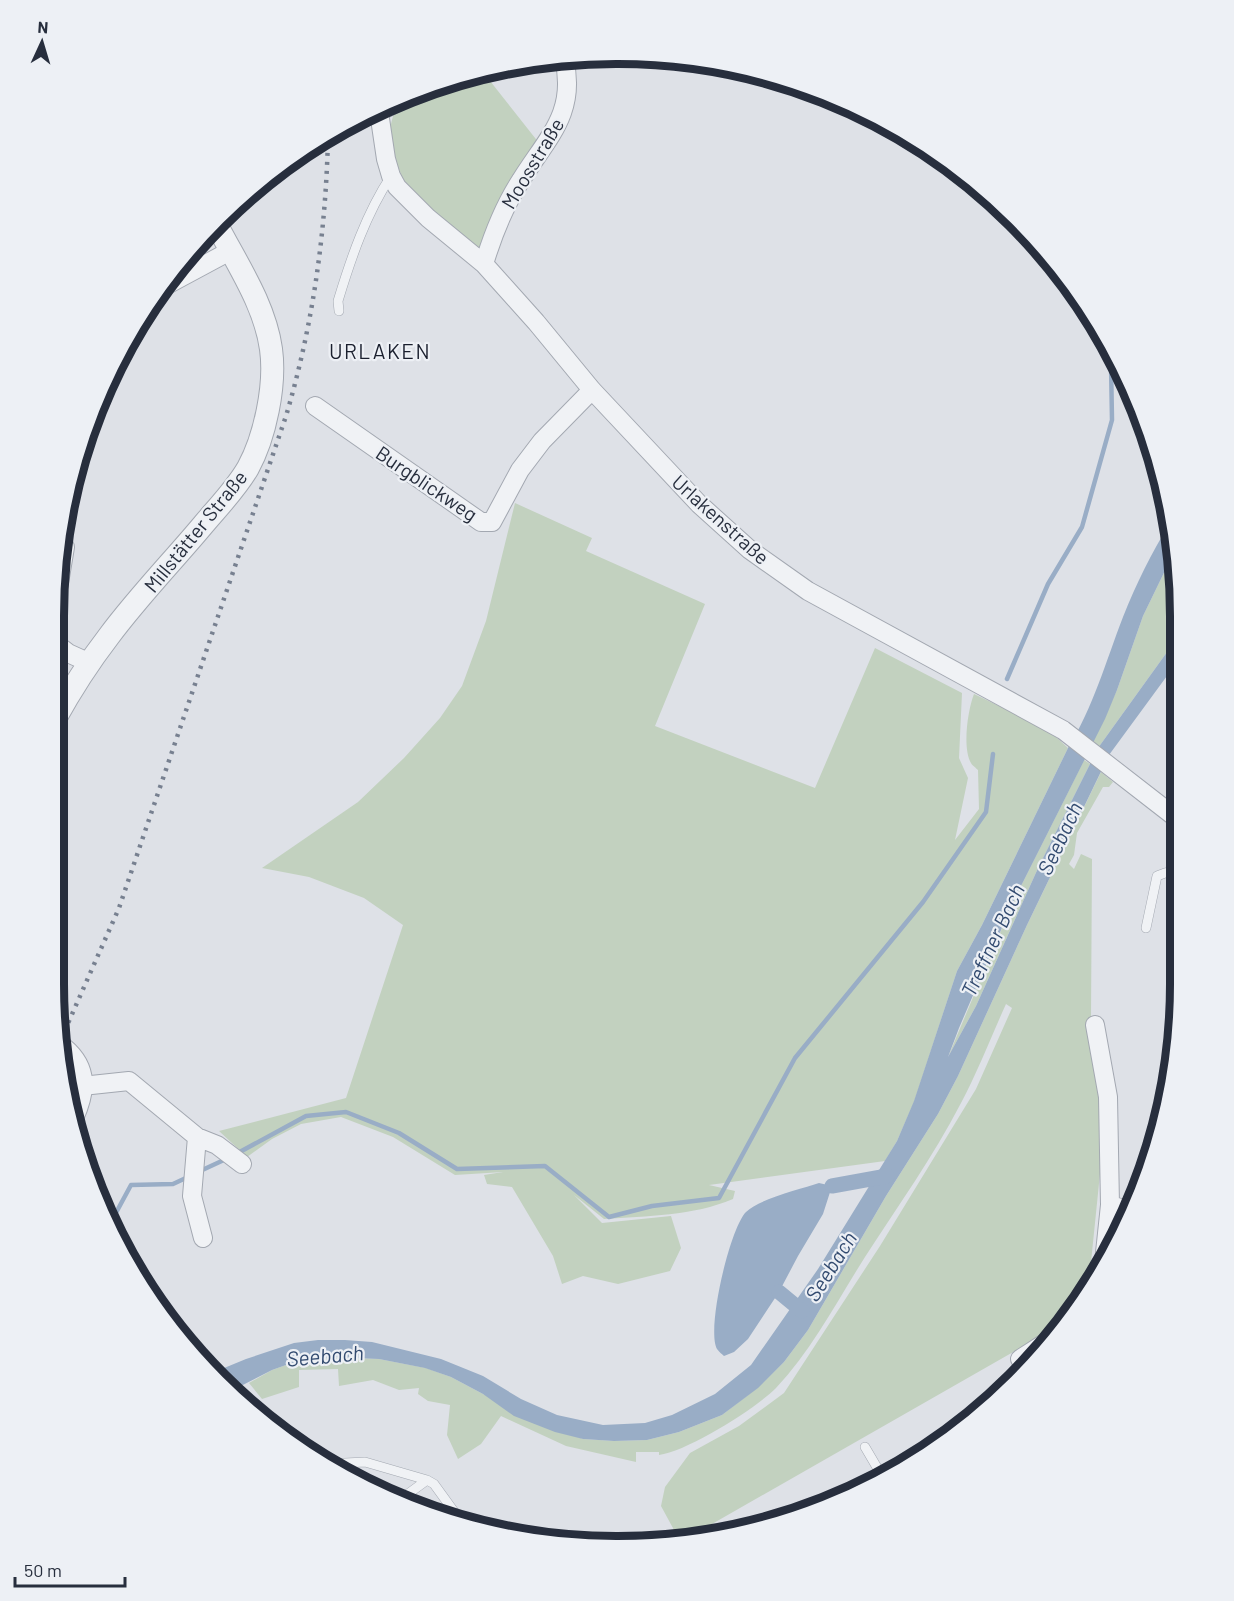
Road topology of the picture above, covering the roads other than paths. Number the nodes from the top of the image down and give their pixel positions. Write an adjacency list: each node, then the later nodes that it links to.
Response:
1 (566, 67): 6 (street, Moosstraße)
2 (379, 118): 3 (street, Urlakenstraße)
3 (391, 176): 6 (street, Urlakenstraße); 8 (lane)
4 (221, 232): 5 (street, Millstätter Straße)
5 (230, 251): 7 (street); 12 (street, Millstätter Straße)
6 (484, 264): 9 (street, Urlakenstraße)
7 (183, 276)
8 (339, 311)
9 (592, 390): 10 (street, Burgblickweg); 14 (street, Urlakenstraße)
10 (315, 406)
11 (64, 650): 12 (street)
12 (90, 663): 13 (street, Millstätter Straße)
13 (64, 703)
14 (1170, 813)
15 (1170, 872): 16 (lane)
16 (1146, 928)
17 (1095, 1025): 23 (street)
18 (69, 1053): 19 (street)
19 (82, 1086): 20 (street); 21 (street)
20 (77, 1101)
21 (196, 1145): 22 (street); 25 (street)
22 (242, 1164)
23 (1110, 1205): 24 (street); 26 (street)
24 (1121, 1208)
25 (203, 1238)
26 (1106, 1240)
27 (1025, 1356): 28 (street)
28 (1020, 1359)
29 (865, 1447): 31 (lane)
30 (343, 1463): 32 (lane)
31 (879, 1470)
32 (427, 1480): 33 (lane); 34 (lane)
33 (407, 1494)
34 (454, 1512)

